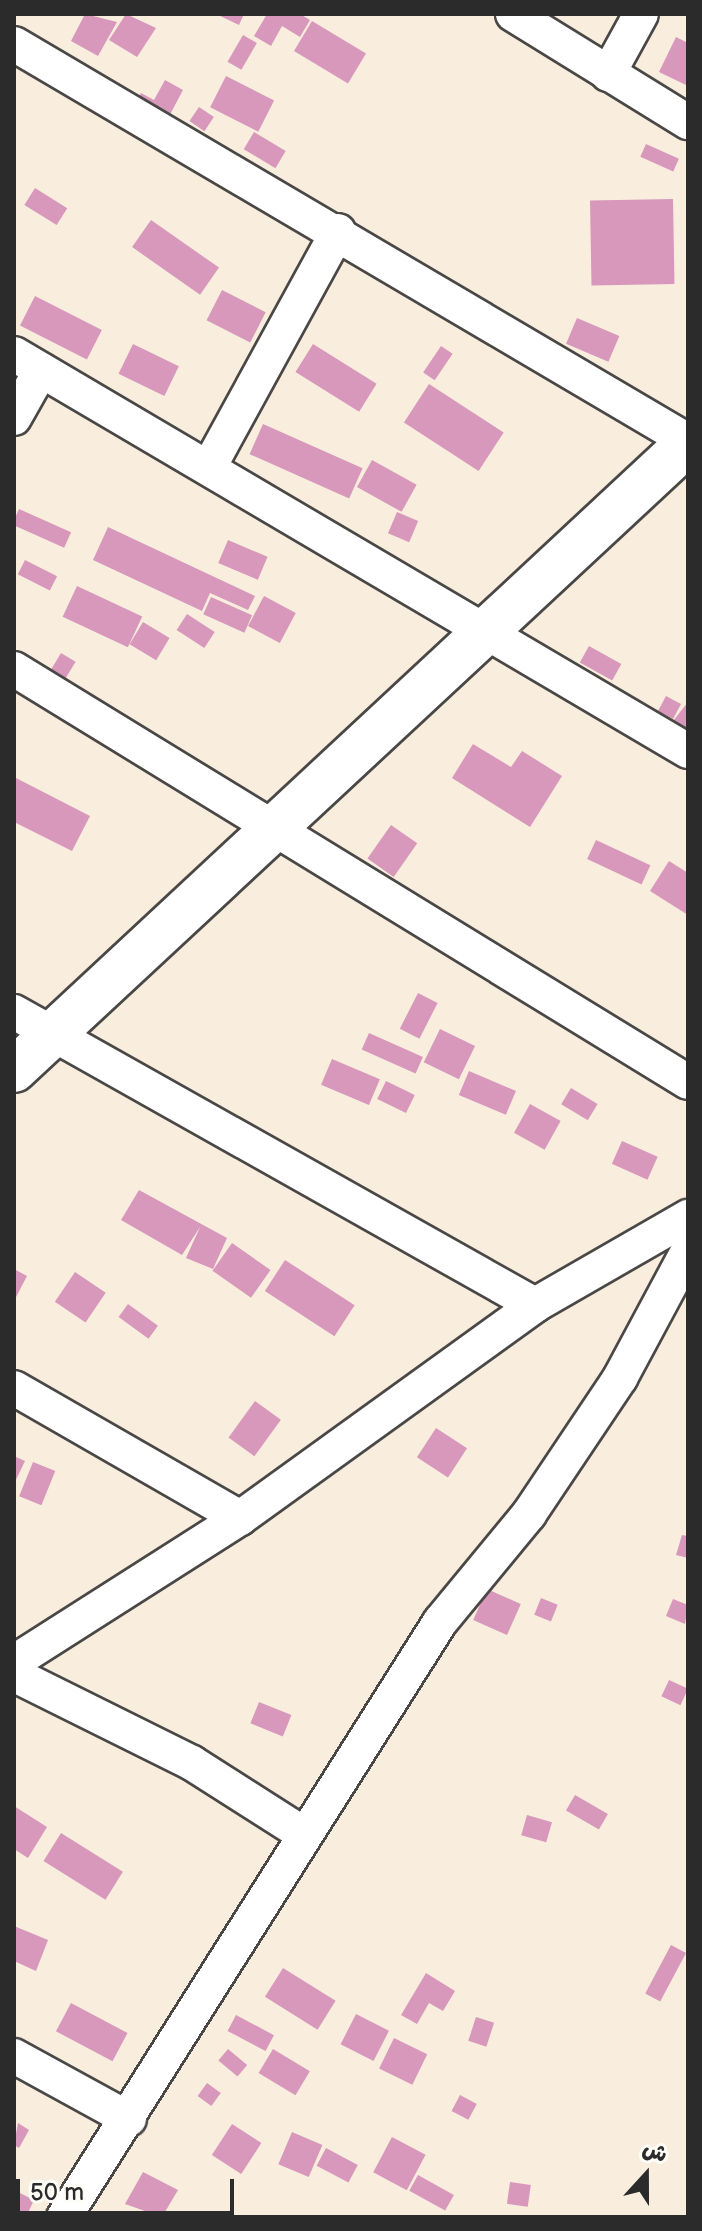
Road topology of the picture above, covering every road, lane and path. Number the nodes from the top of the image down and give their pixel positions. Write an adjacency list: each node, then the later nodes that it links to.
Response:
1 (513, 14): 4 (street)
2 (641, 14): 4 (street)
3 (14, 44): 6 (street)
4 (608, 74): 5 (street)
5 (688, 122)
6 (338, 231): 9 (street); 10 (street)
7 (27, 362): 8 (street); 10 (street)
8 (14, 418)
9 (688, 442): 11 (main road)
10 (209, 467): 11 (street)
11 (483, 633): 13 (street); 14 (main road)
12 (14, 669): 14 (street)
13 (688, 751)
14 (275, 828): 16 (main road); 18 (street)
15 (14, 1012): 16 (street)
16 (51, 1035): 17 (main road); 21 (street)
17 (14, 1070)
18 (688, 1082)
19 (688, 1217): 21 (street)
20 (688, 1251): 25 (street)
21 (535, 1305): 23 (street)
22 (14, 1388): 23 (street)
23 (240, 1518): 24 (street)
24 (23, 1670): 25 (street)
25 (302, 1833): 27 (street)
26 (14, 2056): 27 (street)
27 (129, 2119): 28 (street)
28 (64, 2217)

